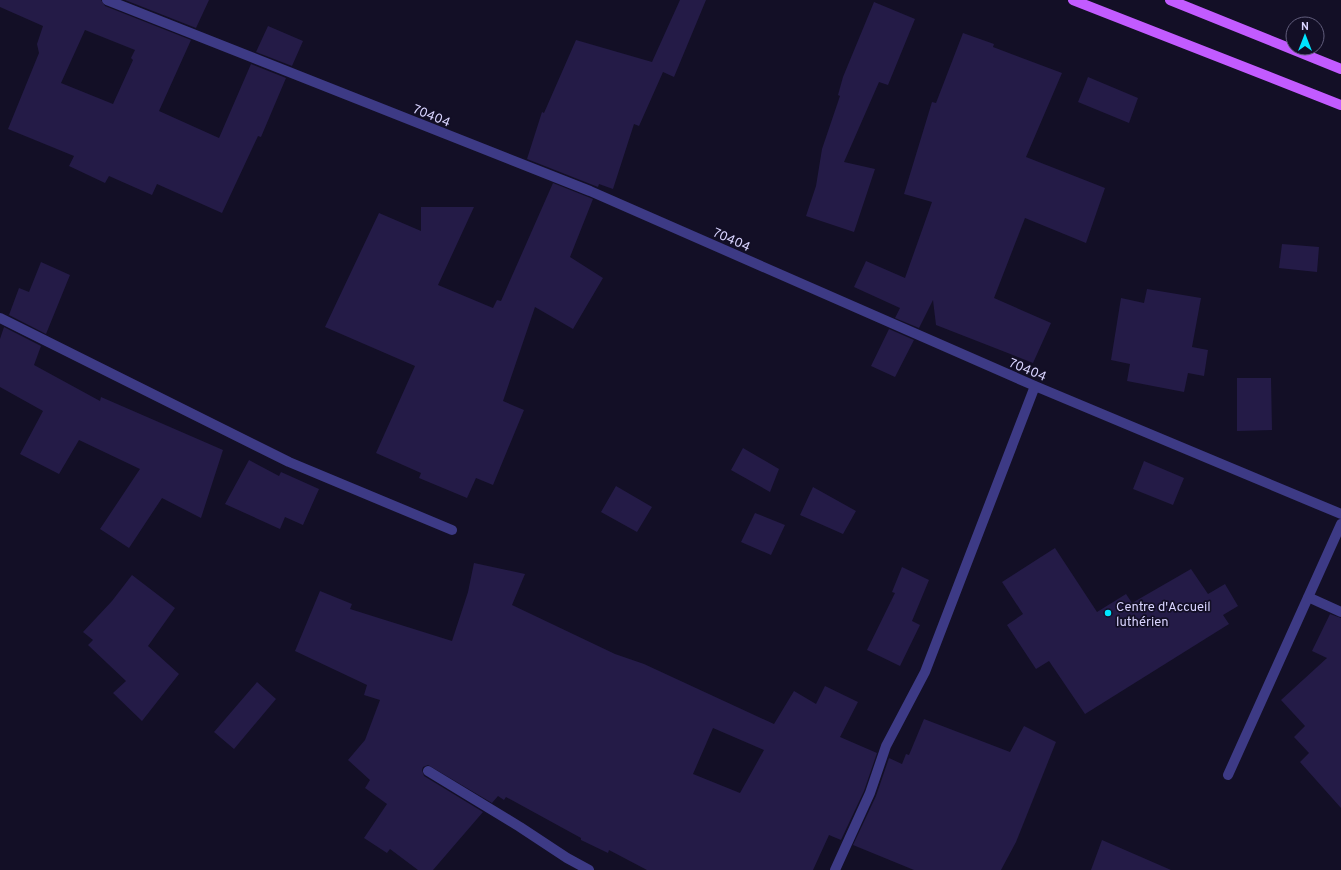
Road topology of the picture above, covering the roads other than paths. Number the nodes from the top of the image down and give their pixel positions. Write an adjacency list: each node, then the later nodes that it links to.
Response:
1 (107, 0): 7 (street, 70404)
2 (1073, 0): 5 (main road)
3 (1170, 0): 4 (main road)
4 (1341, 68)
5 (1341, 105)
6 (0, 318): 10 (street)
7 (1035, 386): 8 (street, 70404); 16 (street)
8 (1341, 514)
9 (1341, 524): 11 (street)
10 (452, 530)
11 (1308, 596): 12 (street); 14 (street)
12 (1341, 612)
13 (428, 771): 15 (street)
14 (1228, 775)
15 (589, 870)
16 (835, 870)

